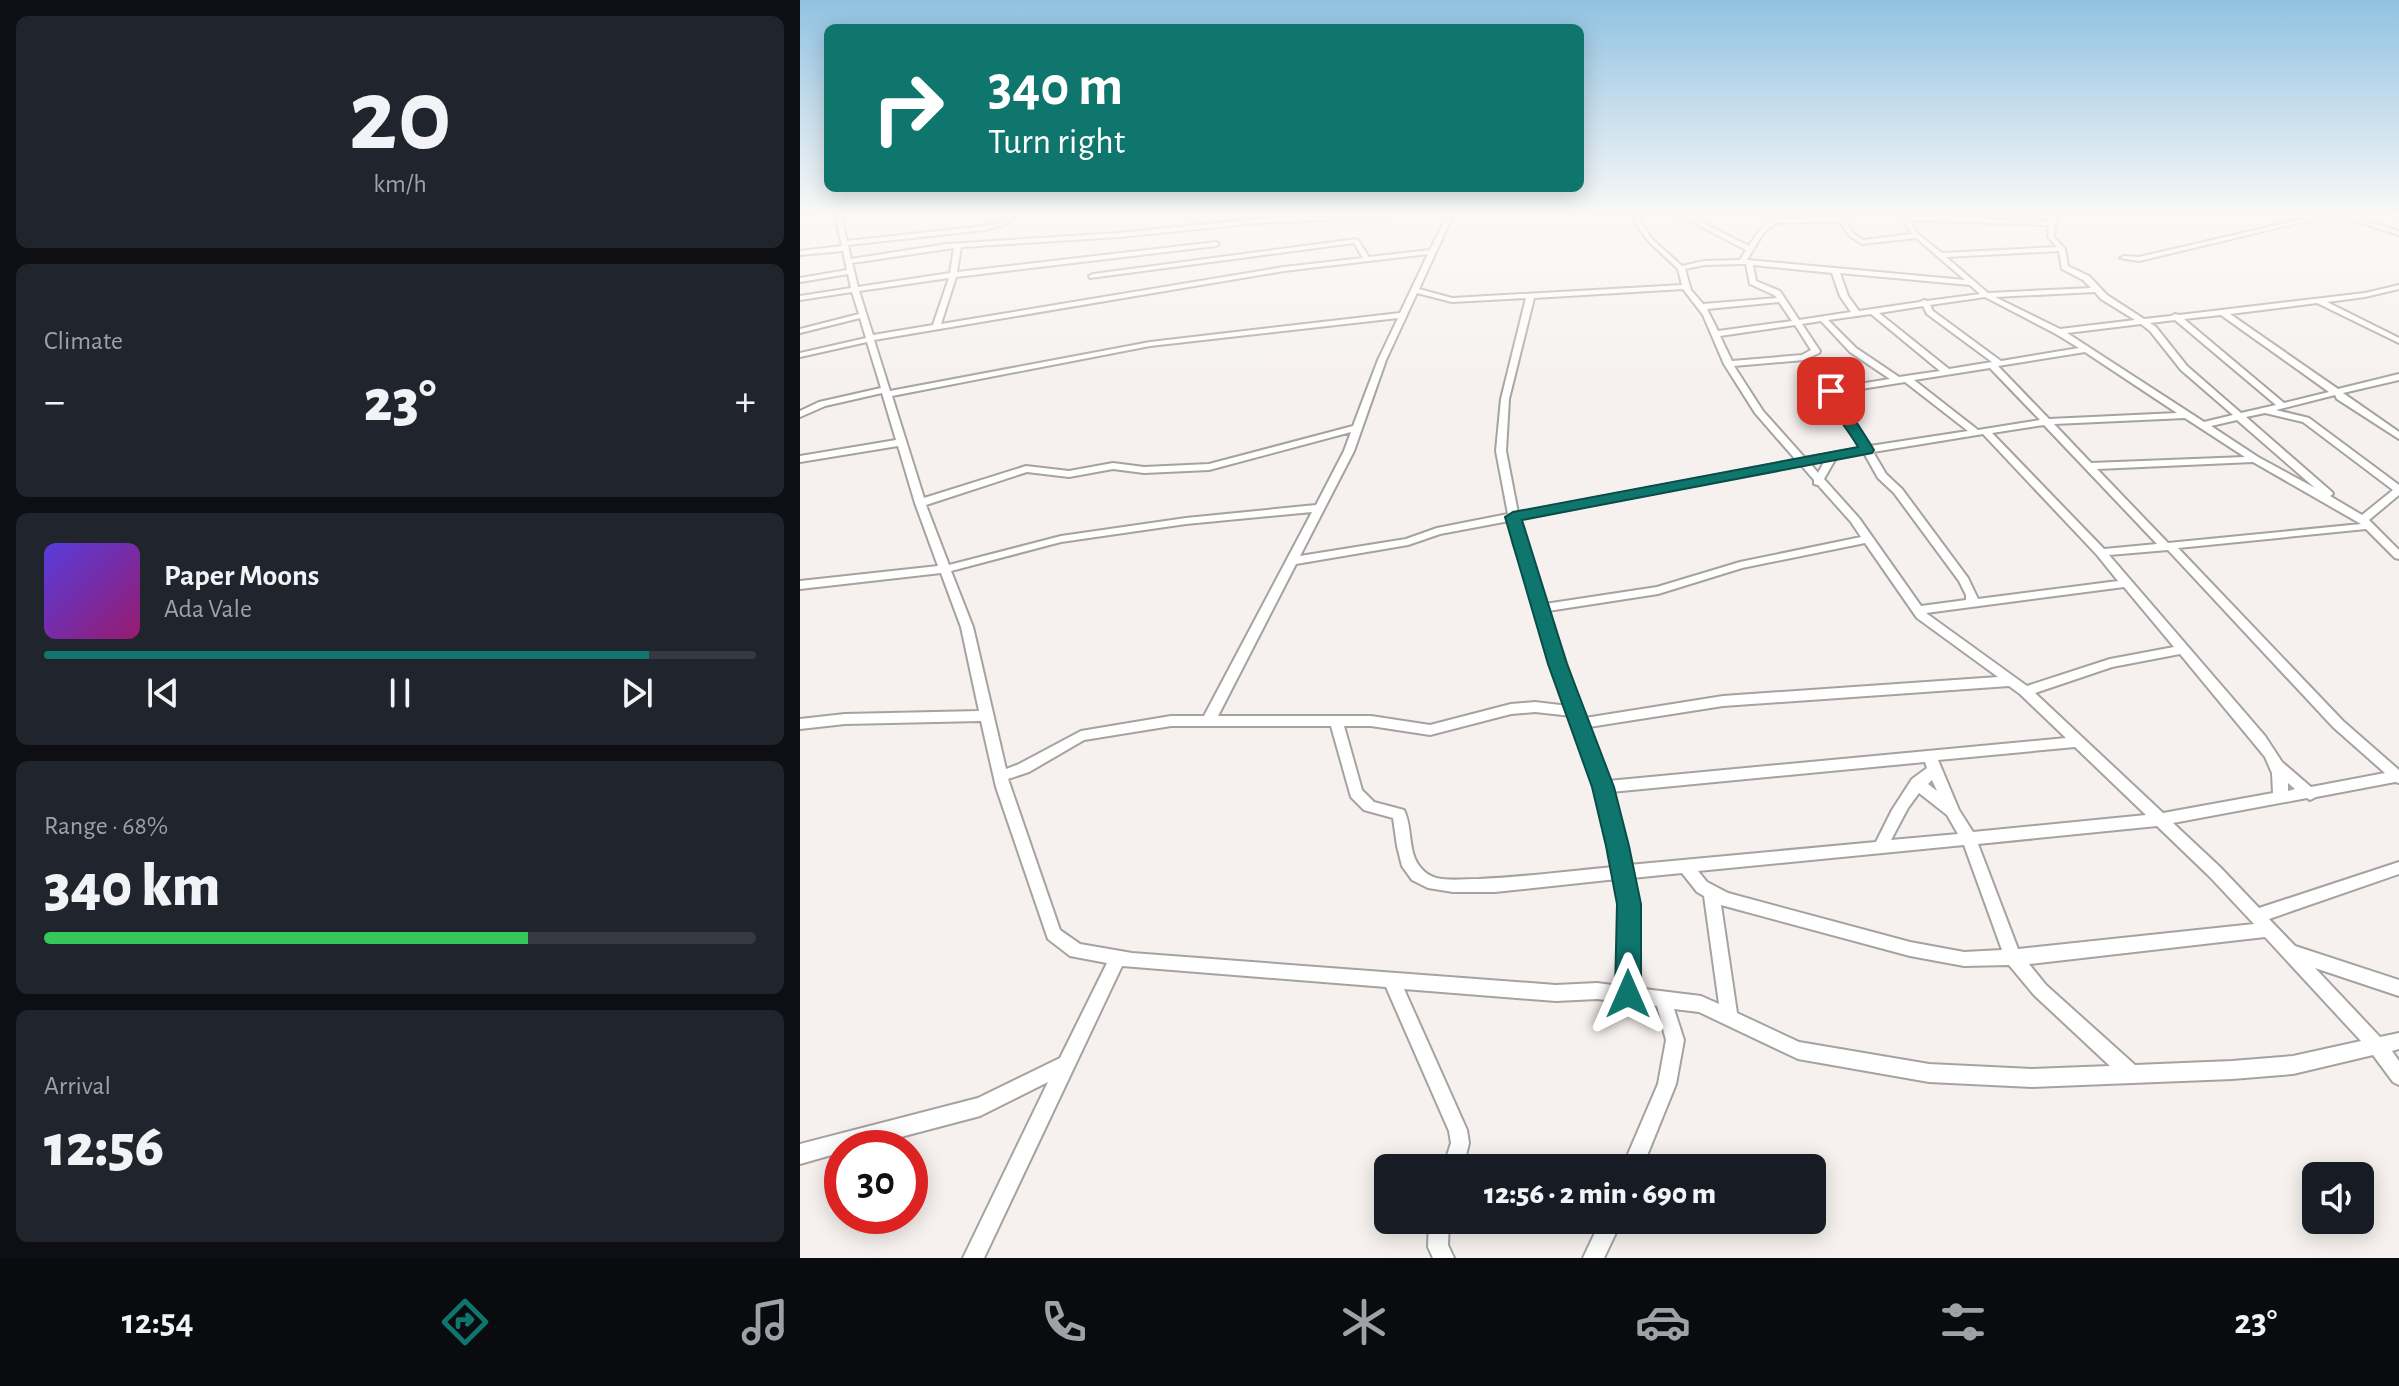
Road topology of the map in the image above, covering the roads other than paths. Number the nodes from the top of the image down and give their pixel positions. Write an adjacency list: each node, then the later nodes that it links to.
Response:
1 (852, 274): 18 (street)
2 (953, 274): 18 (street); 39 (street)
3 (1109, 274): 13 (street)
4 (1230, 274): 14 (street)
5 (1256, 274): 14 (street)
6 (1421, 274): 19 (street)
7 (1683, 274): 16 (street)
8 (1750, 274): 24 (street)
9 (1836, 274): 32 (street)
10 (1873, 274): 15 (street)
11 (1960, 274): 15 (street)
12 (2078, 274): 20 (street)
13 (1093, 276)
14 (1231, 277): 39 (street)
15 (1969, 283): 21 (street)
16 (1686, 287): 22 (street); 28 (street)
17 (2399, 287): 25 (street)
18 (855, 289): 23 (street); 33 (street)
19 (1415, 290): 22 (street); 34 (street)
20 (2096, 290): 21 (street); 37 (street)
21 (1986, 295): 26 (street); 41 (street)
22 (1530, 297): 75 (street)
23 (800, 298)
24 (1780, 300): 28 (street); 38 (street)
25 (2317, 300): 30 (street); 44 (street)
26 (1924, 302): 27 (street); 31 (street)
27 (1906, 305): 29 (street); 31 (street)
28 (1700, 307): 42 (street)
29 (1872, 311): 32 (street); 49 (street)
30 (2221, 311): 35 (street); 53 (street)
31 (1930, 312): 48 (street)
32 (1856, 313): 36 (street)
33 (863, 315): 40 (street); 43 (street)
34 (1401, 315): 52 (street); 61 (street)
35 (2175, 316): 37 (street); 54 (street)
36 (1823, 319): 38 (street); 51 (street)
37 (2141, 320): 41 (street); 58 (street)
38 (1797, 323): 42 (street); 47 (street)
39 (937, 325): 43 (street)
40 (800, 331)
41 (2059, 332): 45 (street)
42 (1716, 334): 47 (street)
43 (870, 338): 46 (street); 52 (street)
44 (2399, 341)
45 (2084, 350): 48 (street); 57 (street)
46 (800, 355)
47 (1728, 364): 69 (street)
48 (1996, 364): 49 (street); 59 (street)
49 (1947, 372): 51 (street)
50 (2399, 377): 53 (street)
51 (1903, 380): 62 (street); 65 (street)
52 (886, 392): 56 (street); 64 (street)
53 (2333, 392): 54 (street); 63 (street)
54 (2283, 406): 55 (street)
55 (2266, 410): 58 (street); 76 (street)
56 (800, 414)
57 (2188, 415): 59 (street); 60 (street)
58 (2242, 416): 60 (street); 73 (street)
59 (2045, 422): 62 (street); 70 (street)
60 (2204, 425): 68 (street)
61 (1357, 428): 72 (street); 74 (street)
62 (1980, 432): 65 (street); 79 (street)
63 (2399, 436)
64 (902, 442): 67 (street); 72 (street)
65 (1867, 450): 66 (street); 85 (street)
66 (1832, 457): 69 (street); 71 (street)
67 (800, 459)
68 (2255, 459): 70 (street); 73 (street)
69 (1802, 464): 71 (street); 75 (street)
70 (2089, 466): 78 (street)
71 (1818, 482): 77 (street)
72 (920, 503): 82 (street)
73 (2342, 507): 76 (street)
74 (1319, 508): 81 (street); 82 (street)
75 (1513, 517): 81 (street); 86 (street)
76 (2366, 523): 78 (street); 80 (street)
77 (1868, 539): 86 (street); 87 (street)
78 (2168, 547): 79 (street); 102 (street)
79 (2101, 553): 83 (street)
80 (2399, 556)
81 (1292, 561): 95 (street)
82 (946, 569): 84 (street); 93 (street)
83 (2127, 583): 85 (street); 88 (street)
84 (800, 585)
85 (1972, 603): 87 (street)
86 (1542, 608): 91 (street)
87 (1918, 610): 89 (street)
88 (2184, 649): 90 (street); 100 (street)
89 (2011, 681): 90 (street); 94 (street)
90 (2025, 691): 98 (street)
91 (1568, 692): 92 (street); 94 (street)
92 (1549, 708): 94 (street); 96 (street)
93 (987, 716): 97 (street); 101 (street)
94 (1579, 718): 103 (street)
95 (1209, 720): 96 (street); 101 (street)
96 (1336, 721): 113 (street)
97 (800, 724)
98 (2077, 742): 99 (street); 108 (street)
99 (1932, 763): 103 (street); 104 (street); 107 (street)
100 (2278, 766): 105 (street); 106 (street)
101 (1001, 776): 118 (street)
102 (2398, 777): 105 (street)
103 (1603, 787): 113 (street)
104 (1918, 790): 107 (street); 110 (street)
105 (2310, 794): 106 (street)
106 (2280, 796): 108 (street)
107 (1953, 812): 109 (street)
108 (2158, 820): 109 (street); 115 (street)
109 (1969, 838): 110 (street); 117 (street)
110 (1881, 846): 111 (street)
111 (1684, 865): 113 (street); 114 (street)
112 (2399, 868): 115 (street)
113 (1623, 871): 121 (street)
114 (1712, 894): 117 (street); 123 (street)
115 (2262, 923): 116 (street); 117 (street)
116 (2287, 951): 120 (street); 125 (street)
117 (2012, 956): 127 (street)
118 (1118, 957): 119 (street); 126 (street)
119 (1391, 979): 121 (street); 130 (street)
120 (2399, 988)
121 (1628, 994): 122 (street)
122 (1663, 999): 123 (street); 131 (street)
123 (1729, 1014): 127 (street)
124 (2399, 1041): 125 (street)
125 (2377, 1046): 127 (street); 128 (street)
126 (1064, 1065): 129 (street); 134 (street)
127 (2132, 1074)
128 (2399, 1076)
129 (800, 1154)
130 (1457, 1154)
131 (1637, 1154)
132 (1438, 1234): 135 (street)
133 (1605, 1234): 136 (street)
134 (973, 1258)
135 (1444, 1258)
136 (1593, 1258)

